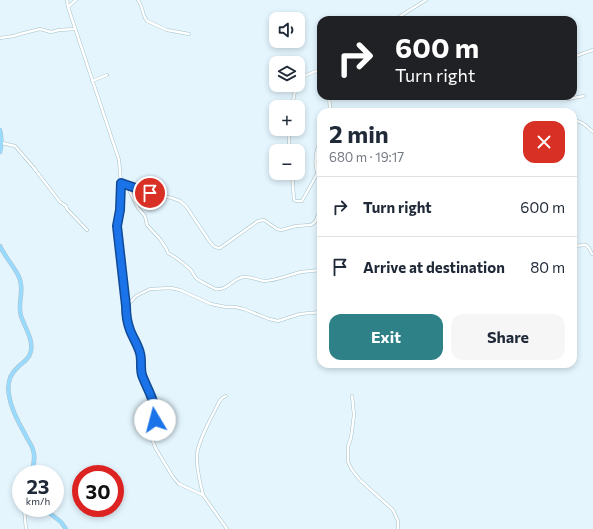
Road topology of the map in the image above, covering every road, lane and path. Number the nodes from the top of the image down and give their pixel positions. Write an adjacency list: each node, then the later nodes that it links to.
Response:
1 (67, 0): 5 (street)
2 (76, 0): 5 (street)
3 (138, 0): 8 (street)
4 (426, 0): 6 (street)
5 (68, 6): 7 (street)
6 (400, 16)
7 (75, 29): 9 (street); 15 (street)
8 (189, 34)
9 (0, 38)
10 (593, 50): 11 (street)
11 (577, 56)
12 (317, 71): 14 (street)
13 (107, 75): 15 (street)
14 (305, 76)
15 (92, 81): 26 (street)
16 (584, 96): 17 (street)
17 (577, 97)
18 (577, 120): 20 (street)
19 (0, 130): 21 (main road)
20 (593, 132)
21 (2, 143): 23 (main road); 29 (street)
22 (317, 151): 24 (street)
23 (0, 152)
24 (317, 174): 25 (street)
25 (293, 180)
26 (121, 183): 27 (street); 34 (street)
27 (131, 187): 28 (street); 33 (street)
28 (317, 218)
29 (87, 230)
30 (0, 246): 38 (main road)
31 (577, 246): 32 (street)
32 (592, 254)
33 (317, 271)
34 (126, 307): 35 (street); 39 (street)
35 (317, 312)
36 (226, 396): 39 (street)
37 (352, 396): 45 (street)
38 (34, 465)
39 (203, 495): 44 (street)
40 (25, 517): 42 (street)
41 (55, 517): 43 (main road)
42 (26, 529)
43 (66, 529)
44 (227, 529)
45 (398, 529)

